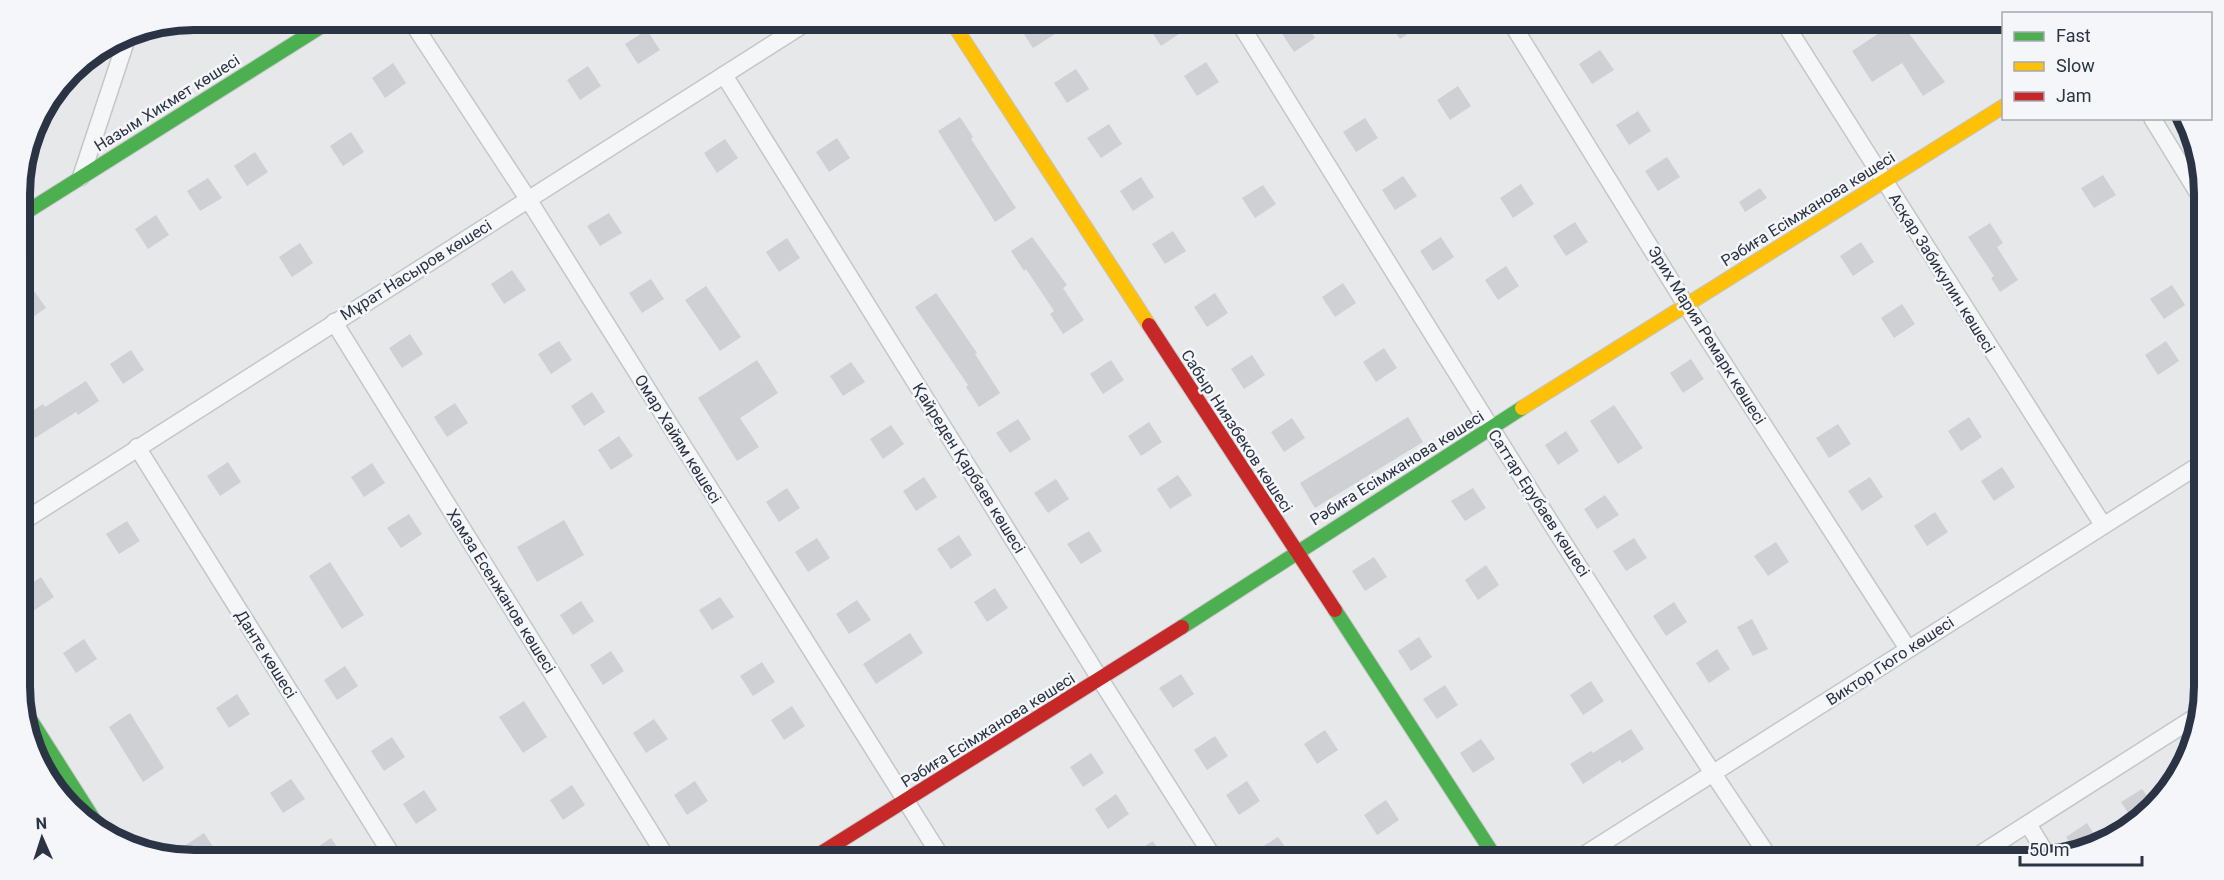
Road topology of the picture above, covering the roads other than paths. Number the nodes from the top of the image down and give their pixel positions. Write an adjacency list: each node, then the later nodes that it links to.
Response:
1 (317, 30): 12 (street, Назым Хикмет көшесі)
2 (417, 30): 15 (street, Омар Хайям көшесі)
3 (796, 30): 9 (street, Мұрат Насыров көшесі)
4 (957, 30): 24 (street, Сабыр Ниязбеков көшесі)
5 (1243, 30): 19 (street, Саттар Ерубаев көшесі)
6 (1515, 30): 17 (street, Эрих Мария Ремарк көшесі)
7 (1788, 30): 13 (street, Асқар Забикулин көшесі)
8 (125, 45): 12 (street)
9 (724, 75): 15 (street, Мұрат Насыров көшесі); 26 (street, Қайреден Қарбаев көшесі)
10 (2002, 107): 13 (street, Рәбиға Есімжанова көшесі)
11 (2152, 120): 14 (street)
12 (81, 177): 16 (street, Назым Хикмет көшесі)
13 (1884, 181): 17 (street, Рәбиға Есімжанова көшесі); 23 (street, Асқар Забикулин көшесі)
14 (2194, 186)
15 (528, 199): 18 (street, Мұрат Насыров көшесі); 30 (street, Омар Хайям көшесі)
16 (30, 210)
17 (1686, 304): 19 (street, Рәбиға Есімжанова көшесі); 25 (street, Эрих Мария Ремарк көшесі)
18 (334, 322): 20 (street, Мұрат Насыров көшесі); 34 (street, Хамза Есенжанов көшесі)
19 (1491, 428): 24 (street, Рәбиға Есімжанова көшесі); 29 (street, Саттар Ерубаев көшесі)
20 (137, 447): 22 (street, Мұрат Насыров көшесі); 33 (street, Данте көшесі)
21 (2194, 468): 23 (street, Виктор Гюго көшесі)
22 (30, 517)
23 (2103, 525): 25 (street, Виктор Гюго көшесі)
24 (1297, 552): 26 (street, Рәбиға Есімжанова көшесі); 38 (street, Сабыр Ниязбеков көшесі)
25 (1908, 649): 29 (street, Виктор Гюго көшесі)
26 (1100, 680): 30 (street, Рәбиға Есімжанова көшесі); 37 (street, Қайреден Қарбаев көшесі)
27 (2190, 720): 32 (street)
28 (36, 728): 31 (street)
29 (1713, 774): 39 (street, Виктор Гюго көшесі); 40 (street, Саттар Ерубаев көшесі)
30 (905, 800): 35 (street, Рәбиға Есімжанова көшесі); 36 (street, Омар Хайям көшесі)
31 (88, 811)
32 (2028, 824): 41 (street); 42 (street)
33 (389, 850)
34 (662, 850)
35 (826, 850)
36 (937, 850)
37 (1209, 850)
38 (1491, 850)
39 (1592, 850)
40 (1764, 850)
41 (1987, 850)
42 (2043, 850)

